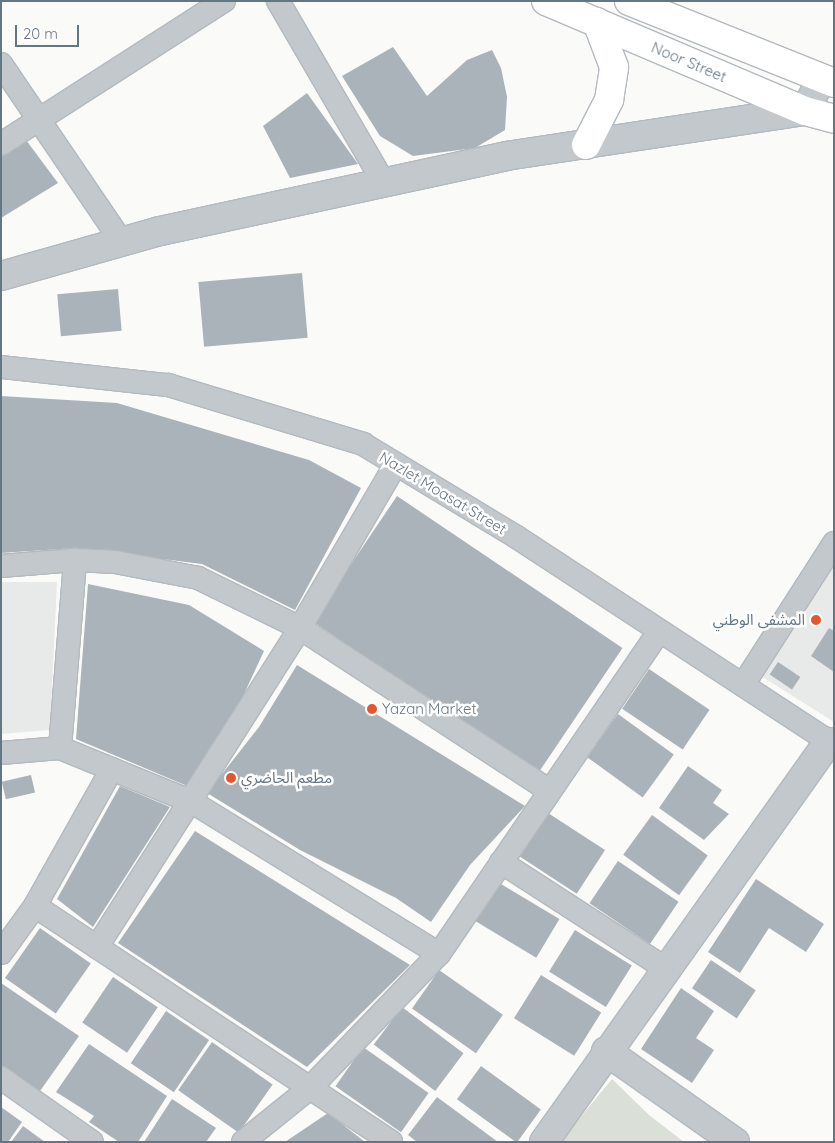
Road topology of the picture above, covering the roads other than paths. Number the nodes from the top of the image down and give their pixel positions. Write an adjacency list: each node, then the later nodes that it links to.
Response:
1 (224, 1): 10 (street)
2 (278, 1): 13 (street)
3 (546, 1): 5 (main road, Noor Street)
4 (629, 1): 7 (main road)
5 (598, 22): 8 (main road, Noor Street); 12 (main road)
6 (1, 64): 10 (street)
7 (827, 82): 8 (street)
8 (805, 111): 9 (main road, Noor Street); 12 (street)
9 (834, 119)
10 (37, 121): 11 (street); 14 (street)
11 (1, 144)
12 (586, 144): 13 (street)
13 (384, 183): 14 (street)
14 (122, 242): 15 (street)
15 (1, 276)
16 (1, 367): 17 (street, Nazlet Moasat Street)
17 (396, 464): 21 (street); 22 (street, Nazlet Moasat Street)
18 (834, 543): 23 (street)
19 (75, 560): 20 (street); 21 (street); 25 (street)
20 (1, 566)
21 (300, 628): 28 (street); 29 (street)
22 (659, 631): 23 (street, Nazlet Moasat Street); 28 (street)
23 (743, 686): 24 (street, Nazlet Moasat Street)
24 (831, 743): 35 (street)
25 (60, 748): 26 (street); 27 (street)
26 (1, 753)
27 (112, 769): 29 (street); 31 (street)
28 (550, 791): 30 (street)
29 (192, 802): 32 (street); 34 (street)
30 (501, 862): 34 (street); 35 (street)
31 (35, 906): 32 (street); 33 (street)
32 (97, 947): 38 (street)
33 (1, 953)
34 (439, 954): 38 (street)
35 (666, 968): 36 (street)
36 (606, 1051): 42 (street); 43 (street)
37 (1, 1078): 39 (street)
38 (310, 1088): 40 (street); 41 (street)
39 (92, 1142)
40 (243, 1142)
41 (390, 1142)
42 (544, 1142)
43 (735, 1142)

